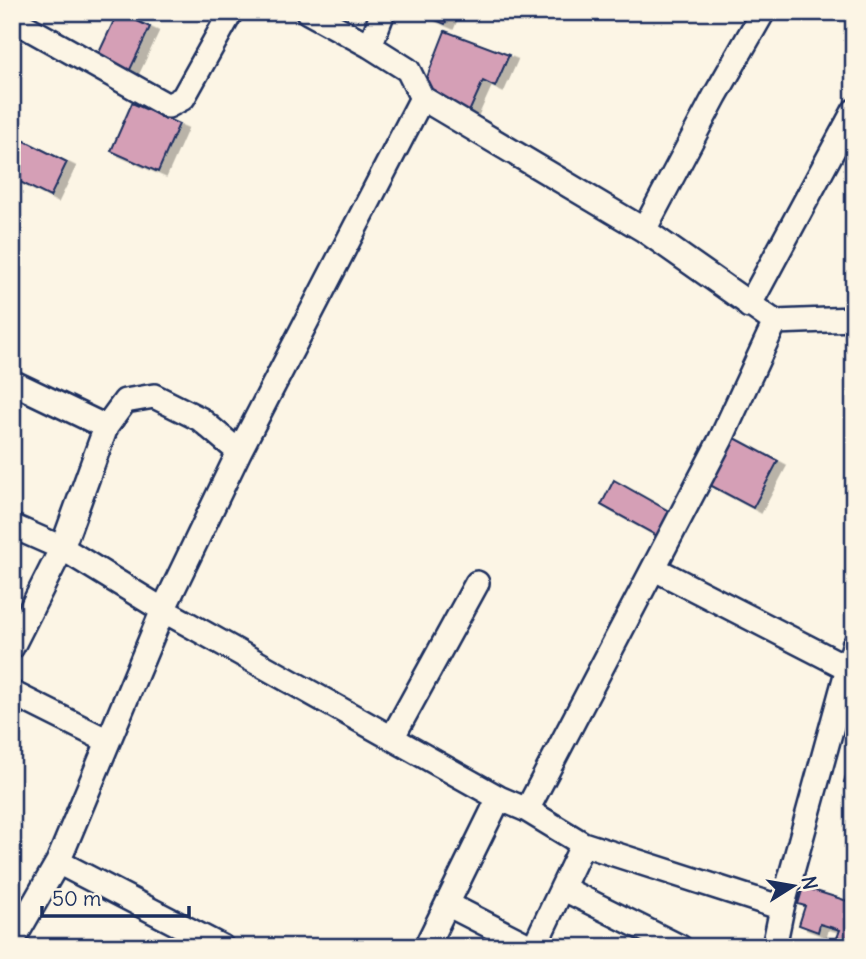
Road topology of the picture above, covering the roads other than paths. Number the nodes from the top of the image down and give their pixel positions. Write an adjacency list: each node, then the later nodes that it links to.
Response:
1 (231, 12): 5 (street)
2 (308, 12): 6 (street)
3 (383, 12): 6 (street)
4 (763, 12): 9 (street)
5 (12, 19)
6 (370, 46): 7 (street)
7 (422, 97): 9 (street); 15 (street)
8 (854, 111): 10 (street)
9 (644, 230): 10 (street)
10 (749, 306): 12 (street)
11 (854, 319): 12 (street)
12 (775, 322): 18 (street)
13 (12, 382): 14 (street)
14 (106, 427): 15 (street); 17 (street)
15 (239, 452): 20 (street)
16 (12, 526): 17 (street)
17 (62, 548): 20 (street); 21 (street)
18 (655, 569): 22 (street); 27 (street)
19 (477, 583): 24 (street)
20 (163, 610): 24 (street); 25 (street)
21 (12, 647)
22 (850, 656): 32 (street)
23 (12, 693): 25 (street)
24 (392, 738): 26 (street)
25 (108, 741): 29 (street)
26 (499, 798): 27 (street); 31 (street)
27 (527, 810): 28 (street)
28 (583, 844): 30 (street); 32 (street)
29 (58, 862): 33 (street); 34 (street)
30 (562, 888): 36 (street); 37 (street)
31 (447, 904): 35 (street); 36 (street)
32 (782, 908): 38 (street)
33 (12, 942)
34 (222, 947)
35 (426, 947)
36 (532, 947)
37 (680, 947)
38 (774, 947)

